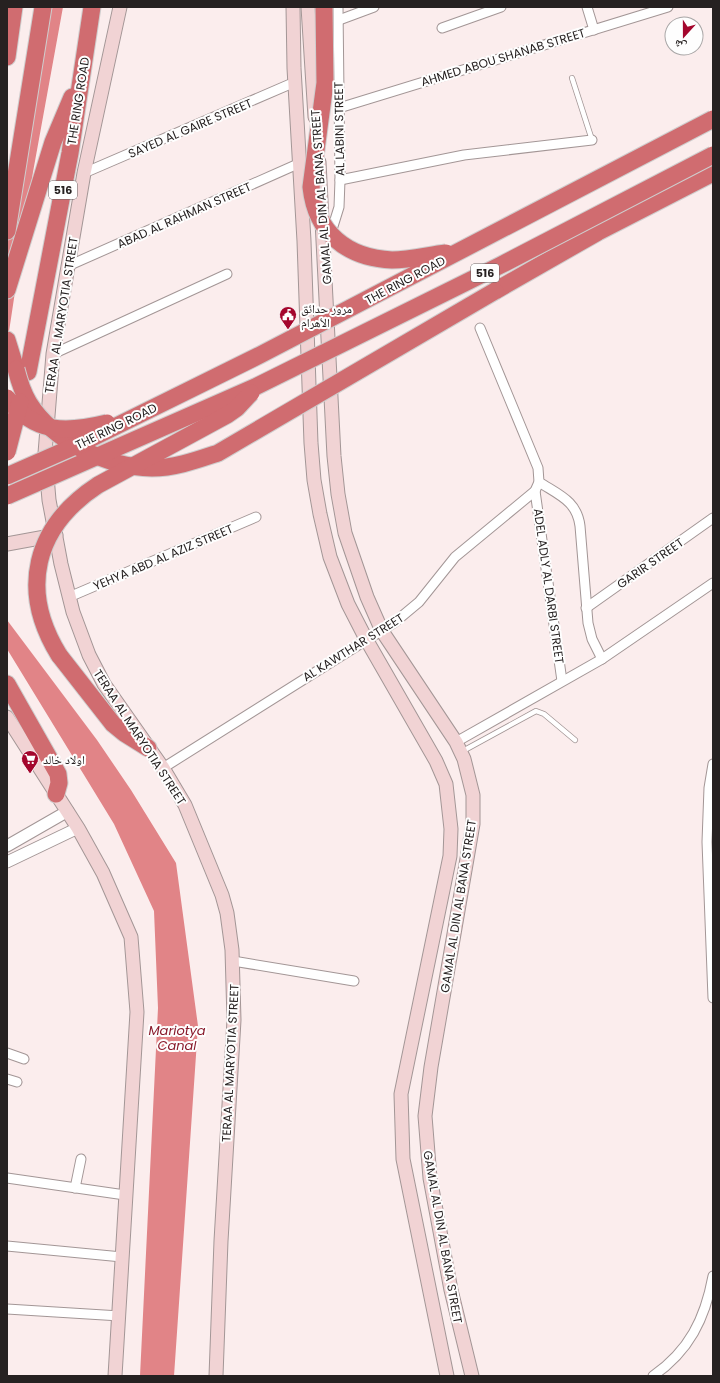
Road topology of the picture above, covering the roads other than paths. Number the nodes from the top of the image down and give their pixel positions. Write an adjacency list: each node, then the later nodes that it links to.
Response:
1 (14, 7): 16 (highway)
2 (43, 7): 28 (highway)
3 (92, 7): 17 (highway, THE RING ROAD / 516)
4 (120, 7): 25 (main road, TERAA AL MARYOTIA STREET)
5 (293, 7): 19 (main road, GAMAL AL DIN AL BANA STREET)
6 (308, 7): 29 (main road, GAMAL AL DIN AL BANA STREET)
7 (324, 7): 30 (highway, bridge)
8 (338, 7): 13 (street, AL LABINI STREET)
9 (374, 7): 13 (street)
10 (501, 7): 14 (street)
11 (586, 7): 15 (street)
12 (668, 7): 15 (street, AHMED ABOU SHANAB STREET)
13 (339, 20): 20 (street, AL LABINI STREET)
14 (442, 28)
15 (594, 30): 20 (street, AHMED ABOU SHANAB STREET)
16 (7, 57)
17 (82, 74): 33 (highway); 40 (highway, THE RING ROAD / 516, bridge)
18 (572, 78): 22 (lane)
19 (295, 82): 24 (main road, GAMAL AL DIN AL BANA STREET); 25 (street, SAYED AL GAIRE STREET)
20 (339, 108): 27 (street, AL LABINI STREET)
21 (713, 119): 30 (highway, THE RING ROAD / 516, bridge)
22 (592, 140): 27 (street)
23 (713, 155): 37 (highway, THE RING ROAD / 516, bridge)
24 (300, 163): 31 (street, ABAD AL RAHMAN STREET); 52 (main road, GAMAL AL DIN AL BANA STREET)
25 (84, 173): 31 (main road, TERAA AL MARYOTIA STREET)
26 (713, 173): 35 (highway, bridge)
27 (340, 180): 29 (street, AL LABINI STREET)
28 (7, 231)
29 (325, 248): 51 (main road, GAMAL AL DIN AL BANA STREET)
30 (460, 250): 39 (highway, THE RING ROAD / 516, bridge)
31 (68, 266): 36 (main road, TERAA AL MARYOTIA STREET)
32 (227, 274): 36 (street)
33 (7, 290)
34 (480, 328): 42 (street)
35 (7, 340)
36 (53, 354): 47 (main road, TERAA AL MARYOTIA STREET)
37 (255, 387): 44 (highway, THE RING ROAD / 516, bridge); 62 (highway, bridge)
38 (7, 398): 39 (highway, bridge)
39 (138, 415): 41 (highway, THE RING ROAD / 516, bridge)
40 (7, 452)
41 (7, 476)
42 (539, 482): 43 (street, AL KAWTHAR STREET); 53 (street)
43 (535, 491): 54 (street, AL KAWTHAR STREET); 57 (street, ADEL ADLY AL DARBI STREET)
44 (7, 496)
45 (256, 517): 50 (street, YEHYA ABD AL AZIZ STREET)
46 (713, 518): 53 (street, GARIR STREET)
47 (56, 535): 48 (main road); 50 (main road, TERAA AL MARYOTIA STREET)
48 (7, 544)
49 (713, 583): 56 (street)
50 (69, 597): 62 (main road, TERAA AL MARYOTIA STREET)
51 (367, 597): 52 (main road); 54 (main road, GAMAL AL DIN AL BANA STREET)
52 (348, 604): 55 (main road, GAMAL AL DIN AL BANA STREET)
53 (586, 608): 56 (street)
54 (382, 631): 55 (street, AL KAWTHAR STREET); 61 (main road, GAMAL AL DIN AL BANA STREET)
55 (366, 639): 64 (street, AL KAWTHAR STREET); 88 (main road, GAMAL AL DIN AL BANA STREET)
56 (602, 659): 57 (street)
57 (562, 681): 61 (street)
58 (11, 691): 65 (highway)
59 (7, 717): 65 (main road)
60 (575, 740): 61 (lane)
61 (459, 747): 89 (main road, GAMAL AL DIN AL BANA STREET)
62 (148, 748): 64 (main road, TERAA AL MARYOTIA STREET)
63 (713, 764): 72 (street)
64 (163, 768): 70 (main road, TERAA AL MARYOTIA STREET)
65 (56, 794): 66 (main road)
66 (68, 811): 67 (main road); 68 (street)
67 (78, 828): 69 (street); 80 (main road)
68 (7, 846)
69 (7, 862)
70 (233, 962): 71 (street); 87 (main road, TERAA AL MARYOTIA STREET)
71 (354, 981)
72 (713, 998)
73 (7, 1053): 74 (street)
74 (24, 1059)
75 (7, 1079): 76 (street)
76 (17, 1082)
77 (81, 1159): 79 (street)
78 (7, 1178): 79 (street)
79 (75, 1188): 80 (street)
80 (125, 1195): 82 (main road)
81 (7, 1246): 82 (street)
82 (122, 1258): 85 (main road)
83 (713, 1277): 90 (street)
84 (7, 1309): 85 (street)
85 (120, 1316): 86 (main road)
86 (115, 1376)
87 (216, 1376)
88 (447, 1376)
89 (472, 1376)
90 (653, 1376)

